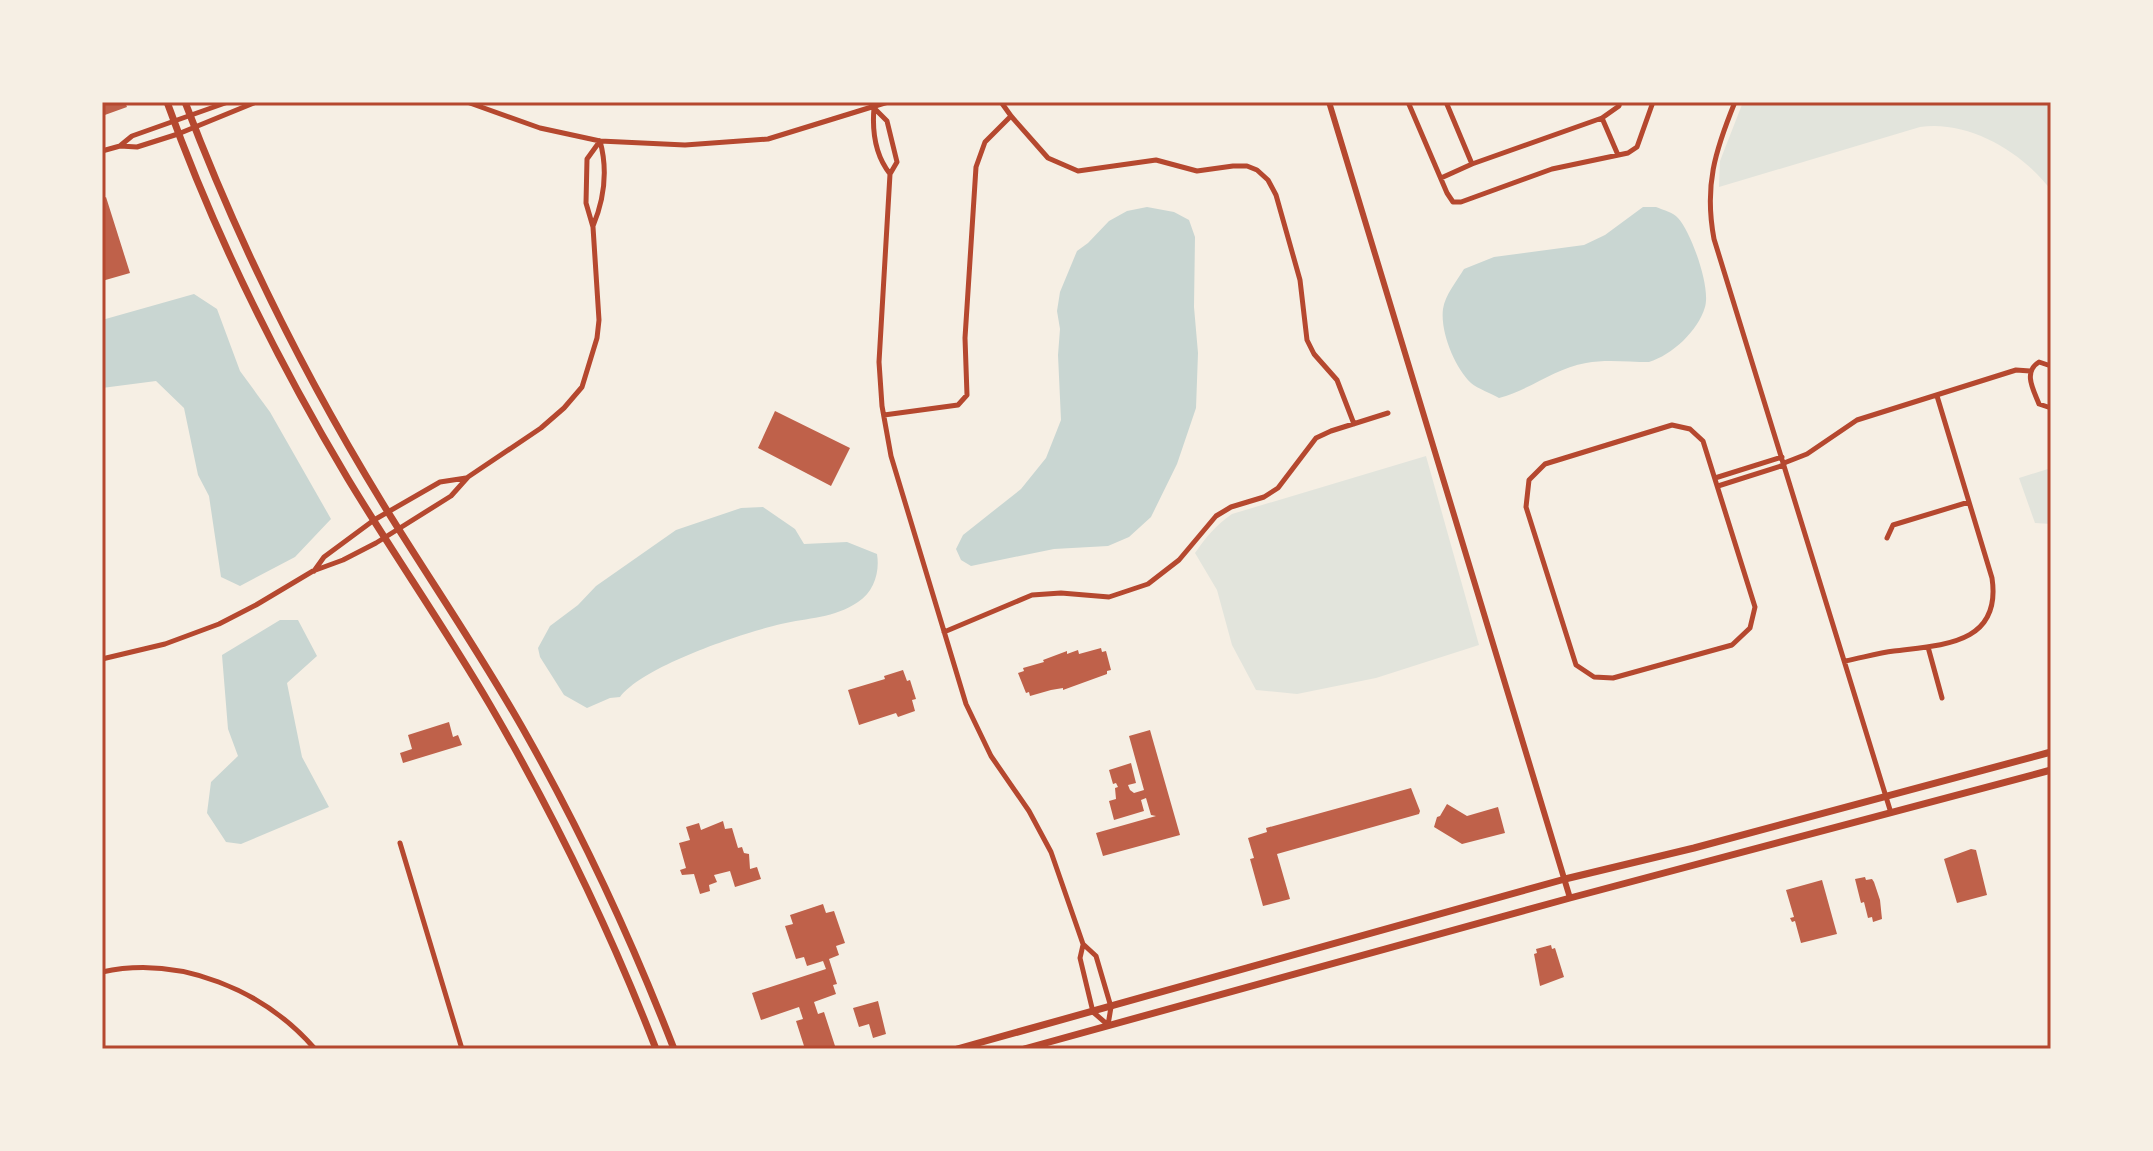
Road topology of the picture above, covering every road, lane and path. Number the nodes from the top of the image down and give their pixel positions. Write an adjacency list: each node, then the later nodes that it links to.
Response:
1 (167, 102): 18 (main road)
2 (185, 102): 15 (main road)
3 (228, 102): 15 (street)
4 (256, 102): 19 (street)
5 (467, 102): 21 (street)
6 (888, 102): 14 (street)
7 (1001, 102): 16 (street)
8 (1329, 102): 59 (street)
9 (1408, 102): 27 (street)
10 (1446, 102): 25 (street)
11 (1620, 102): 17 (street)
12 (1653, 102): 24 (street)
13 (1735, 102): 36 (street)
14 (874, 108): 21 (street); 26 (street); 26 (street)
15 (190, 116): 18 (street); 19 (main road)
16 (1011, 116): 34 (street); 35 (street)
17 (1602, 118): 24 (street); 25 (street)
18 (174, 121): 20 (main road); 22 (street)
19 (195, 128): 20 (street); 41 (main road)
20 (178, 134): 22 (street); 42 (main road)
21 (600, 141): 28 (street); 28 (street)
22 (120, 146): 23 (street)
23 (102, 151)
24 (1618, 155): 27 (street)
25 (1472, 164): 27 (street)
26 (890, 174): 34 (street)
27 (1441, 178)
28 (593, 227): 37 (street)
29 (2051, 366): 30 (street)
30 (2030, 371): 31 (street); 32 (street)
31 (1937, 396): 36 (street); 40 (street)
32 (2051, 408)
33 (1388, 413): 35 (street)
34 (884, 415): 47 (street)
35 (1354, 424): 47 (street)
36 (1783, 462): 38 (street); 39 (street); 50 (street)
37 (468, 477): 41 (street); 43 (street)
38 (1715, 478): 39 (street); 39 (street)
39 (1718, 486)
40 (1969, 502): 45 (street); 48 (street)
41 (388, 512): 42 (street); 43 (main road)
42 (374, 520): 44 (main road); 46 (street)
43 (400, 530): 44 (street); 52 (main road)
44 (385, 538): 46 (street); 53 (main road)
45 (1887, 538)
46 (313, 571): 49 (street)
47 (944, 632): 61 (street)
48 (1928, 647): 50 (street); 51 (street)
49 (102, 659)
50 (1845, 661): 56 (street)
51 (1942, 698)
52 (514, 713): 53 (main road); 69 (main road)
53 (500, 722): 68 (main road)
54 (2051, 752): 56 (main road)
55 (2051, 770): 57 (main road)
56 (1887, 797): 57 (street); 59 (main road)
57 (1891, 813): 60 (main road)
58 (400, 843): 67 (street)
59 (1565, 879): 60 (street); 63 (main road)
60 (1570, 898): 65 (main road)
61 (1083, 944): 63 (street); 64 (street)
62 (102, 972): 66 (street)
63 (1111, 1007): 64 (main road); 65 (street)
64 (1093, 1012): 65 (street); 70 (main road)
65 (1108, 1025): 71 (main road)
66 (315, 1049)
67 (462, 1049)
68 (656, 1049)
69 (674, 1049)
70 (957, 1049)
71 (1024, 1049)

